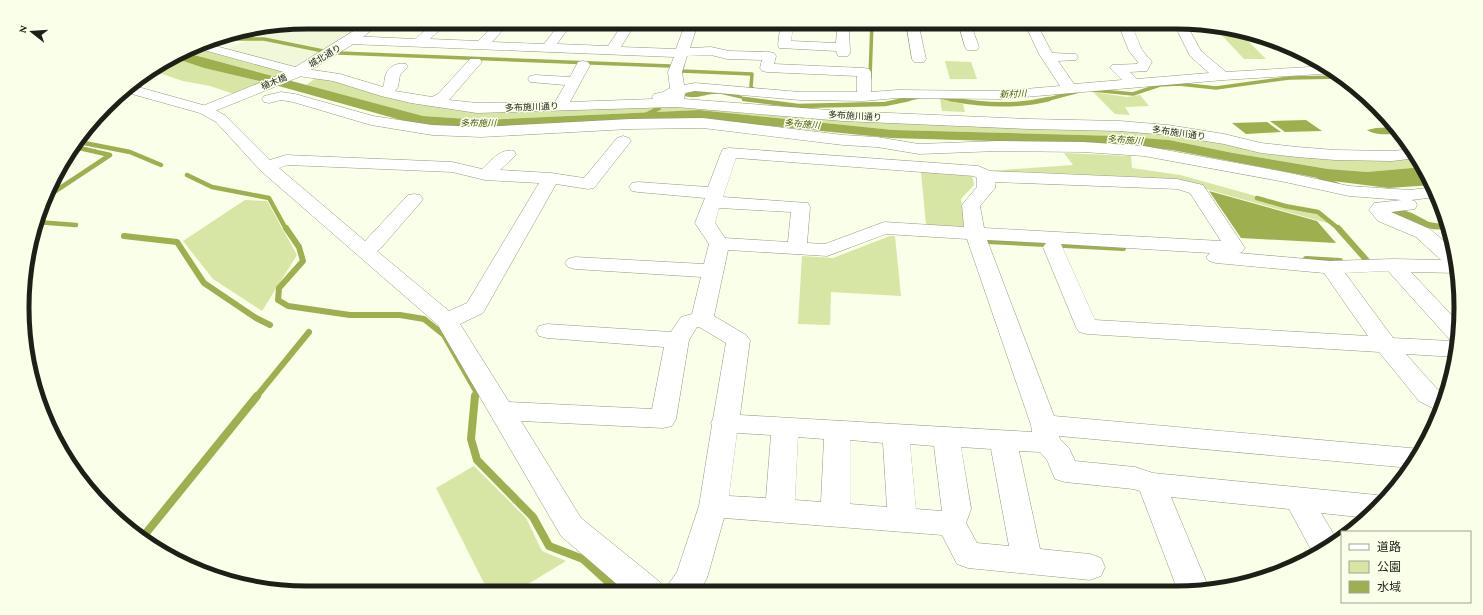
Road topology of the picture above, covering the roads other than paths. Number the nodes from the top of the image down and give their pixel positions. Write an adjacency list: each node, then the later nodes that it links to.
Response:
1 (366, 29): 14 (street, 城北通り)
2 (434, 29): 15 (street)
3 (497, 29): 16 (street)
4 (561, 29): 19 (street)
5 (626, 29): 20 (street)
6 (690, 29): 21 (street)
7 (786, 29): 8 (street)
8 (843, 29)
9 (913, 29): 24 (street)
10 (966, 29): 17 (street)
11 (1034, 29): 22 (street)
12 (1127, 29): 33 (street)
13 (1189, 30): 30 (street)
14 (350, 40): 15 (street); 29 (street, 城北通り)
15 (418, 43): 16 (street)
16 (481, 46): 19 (street)
17 (972, 47)
18 (208, 48): 29 (street, 多布施川通り)
19 (546, 48): 20 (street)
20 (612, 50): 21 (street)
21 (682, 53): 37 (street); 38 (street)
22 (1049, 57): 23 (street); 34 (street)
23 (1071, 57)
24 (919, 59)
25 (475, 62): 41 (street)
26 (583, 65): 32 (street)
27 (401, 67): 36 (street)
28 (1322, 71): 30 (street)
29 (300, 73): 36 (street, 多布施川通り); 41 (street); 44 (street, 植木橋)
30 (1224, 76): 33 (street)
31 (535, 79): 32 (street)
32 (574, 81): 43 (street)
33 (1134, 84): 34 (street)
34 (1070, 89): 38 (street)
35 (134, 90): 44 (street)
36 (386, 93): 41 (street, 多布施川通り)
37 (677, 96): 38 (street); 40 (street, 多布施川通り); 42 (street); 46 (street, 多布施川通り)
38 (864, 97)
39 (268, 99): 47 (street)
40 (658, 103): 42 (street, 多布施川通り); 45 (street)
41 (430, 104): 45 (street, 多布施川通り)
42 (607, 105): 43 (street, 多布施川通り)
43 (560, 106): 45 (street, 多布施川通り)
44 (205, 110): 51 (street)
45 (460, 110)
46 (931, 123): 49 (street, 多布施川通り); 50 (street)
47 (619, 131): 54 (street); 56 (street)
48 (508, 155): 52 (street)
49 (1408, 155)
50 (1412, 161)
51 (267, 167): 52 (street); 64 (street)
52 (484, 175): 54 (street)
53 (986, 176): 57 (street); 60 (street); 60 (street)
54 (550, 178): 73 (street)
55 (638, 187): 57 (street)
56 (1429, 193)
57 (714, 197): 61 (street); 63 (street)
58 (414, 199): 64 (street)
59 (1413, 201): 66 (street)
60 (975, 234): 63 (street); 85 (street)
61 (719, 244): 63 (street); 71 (street)
62 (1053, 247): 77 (street)
63 (797, 249)
64 (364, 250): 73 (street)
65 (1186, 255): 69 (street)
66 (1450, 257)
67 (575, 263): 71 (street)
68 (1393, 265): 69 (street); 70 (street); 74 (street)
69 (1330, 267): 77 (street)
70 (1451, 267)
71 (713, 271): 72 (street)
72 (702, 319): 76 (street); 81 (street)
73 (447, 321): 80 (street)
74 (1453, 329)
75 (547, 331): 76 (street)
76 (677, 340): 80 (street)
77 (1386, 345): 78 (street); 79 (street)
78 (1451, 349)
79 (1438, 401)
80 (501, 411): 101 (street)
81 (724, 423): 82 (street); 91 (street)
82 (785, 427): 83 (street); 93 (street)
83 (837, 430): 84 (street); 94 (street)
84 (896, 434): 86 (street); 95 (street)
85 (1046, 434): 87 (street); 88 (street); 89 (street)
86 (946, 437): 87 (street); 96 (street)
87 (1003, 440): 98 (street)
88 (1410, 458)
89 (1151, 484): 90 (street); 100 (street)
90 (1298, 499): 92 (street); 97 (street)
91 (713, 506): 93 (street); 102 (street)
92 (1370, 506)
93 (780, 511): 94 (street)
94 (835, 515): 95 (street)
95 (902, 520): 96 (street)
96 (951, 524): 98 (street)
97 (1323, 543)
98 (1027, 561): 99 (street)
99 (1090, 567)
100 (1192, 585)
101 (642, 586)
102 (685, 586)

